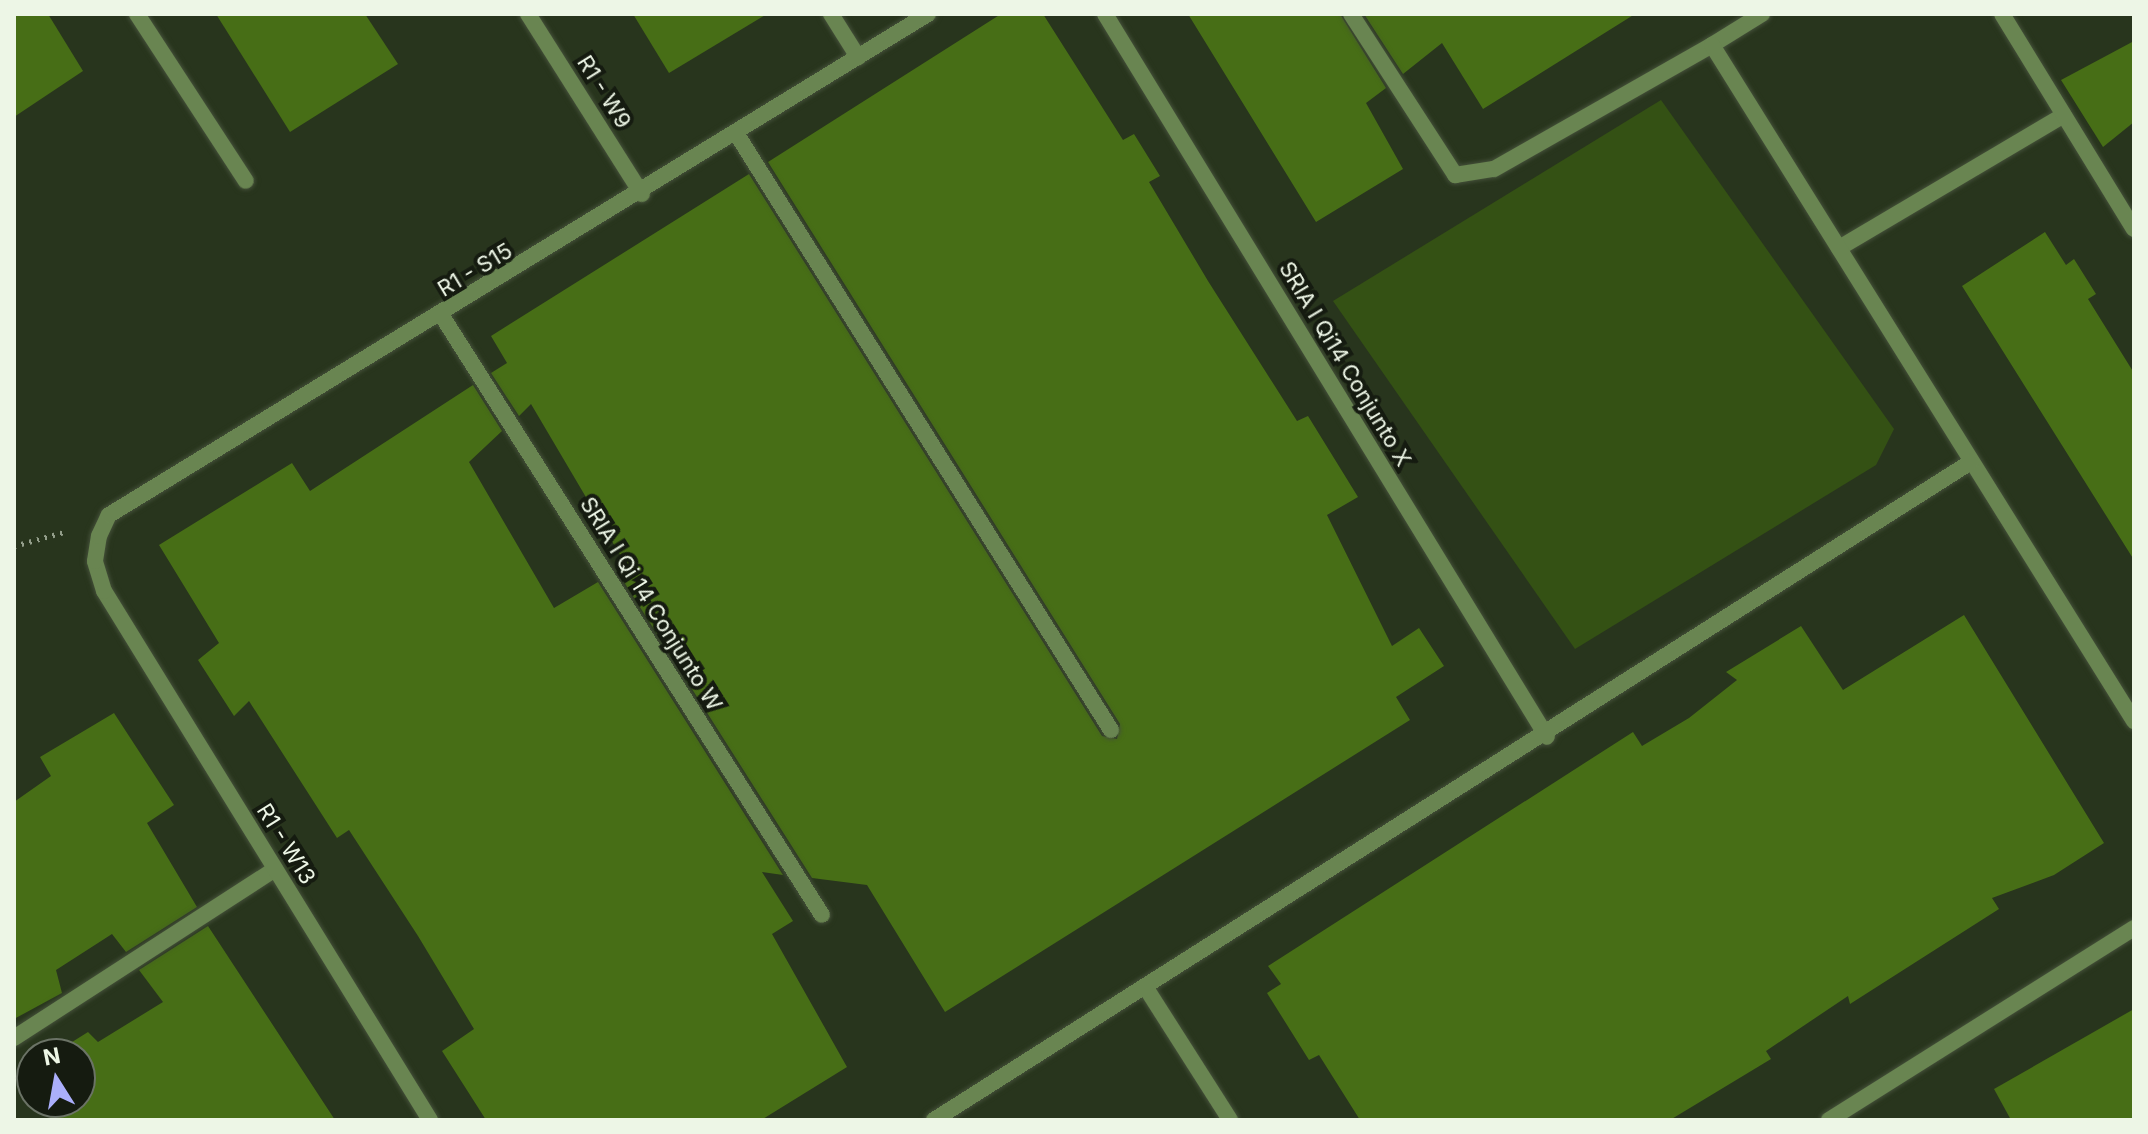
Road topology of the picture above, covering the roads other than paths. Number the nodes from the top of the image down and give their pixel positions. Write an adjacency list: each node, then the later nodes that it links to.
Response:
1 (137, 14): 13 (street)
2 (528, 14): 14 (street, R1 - W9)
3 (831, 14): 10 (street)
4 (928, 14): 10 (street, R1 - S15)
5 (1105, 14): 22 (street, SRIA I Qi14 Conjunto X)
6 (1351, 14): 9 (street)
7 (1762, 14): 9 (street)
8 (2002, 14): 11 (street)
9 (1712, 45): 16 (street)
10 (858, 57): 12 (street, R1 - S15)
11 (2064, 115): 15 (street); 16 (street)
12 (736, 133): 14 (street, R1 - S15); 21 (street)
13 (246, 181)
14 (642, 194): 17 (street, R1 - S15)
15 (2134, 229)
16 (1839, 248): 18 (street)
17 (442, 316): 19 (street, R1 - S15); 24 (street, SRIA I Qi 14 Conjunto W)
18 (1971, 462): 20 (street); 22 (street)
19 (104, 591): 23 (street, R1 - W13)
20 (2134, 721)
21 (1111, 730)
22 (1547, 737): 26 (street)
23 (275, 869): 27 (street); 29 (street, R1 - W13)
24 (822, 915)
25 (2134, 928): 28 (street)
26 (1146, 988): 30 (street); 31 (street)
27 (14, 1038)
28 (1838, 1118)
29 (430, 1120)
30 (934, 1120)
31 (1230, 1120)

